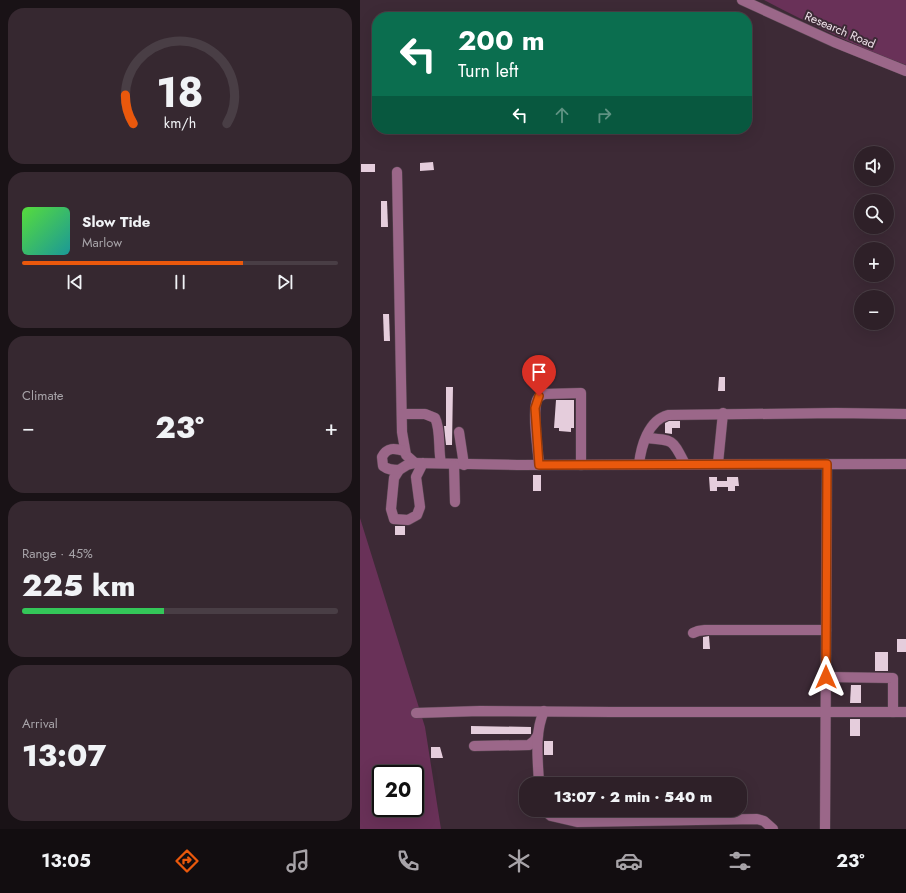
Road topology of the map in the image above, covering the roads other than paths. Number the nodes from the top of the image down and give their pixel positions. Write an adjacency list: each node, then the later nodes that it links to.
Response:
1 (742, 0): 2 (lane, Research Road)
2 (906, 71)
3 (397, 172): 5 (lane)
4 (724, 413): 6 (lane); 8 (lane); 12 (lane)
5 (402, 414): 9 (lane); 11 (lane)
6 (906, 414)
7 (459, 432): 17 (lane)
8 (646, 438): 13 (lane); 14 (lane)
9 (404, 451): 10 (lane); 20 (lane)
10 (419, 463): 11 (lane); 20 (lane); 20 (lane)
11 (441, 463): 17 (lane)
12 (718, 463): 14 (lane); 15 (lane)
13 (639, 464): 14 (lane); 19 (lane)
14 (685, 464)
15 (827, 464): 16 (lane); 22 (lane)
16 (906, 464)
17 (459, 465): 18 (lane); 21 (lane)
18 (539, 465): 19 (lane); 19 (lane)
19 (581, 465)
20 (399, 470)
21 (454, 502)
22 (826, 630): 23 (lane); 24 (lane)
23 (693, 633)
24 (826, 677): 26 (lane); 27 (lane)
25 (544, 711): 26 (lane); 29 (lane); 30 (lane)
26 (825, 712): 27 (lane); 35 (lane)
27 (893, 712): 28 (lane)
28 (906, 712)
29 (416, 713)
30 (538, 735): 31 (lane); 32 (lane)
31 (474, 746)
32 (540, 777)
33 (555, 817): 34 (lane)
34 (773, 829)
35 (825, 829)

